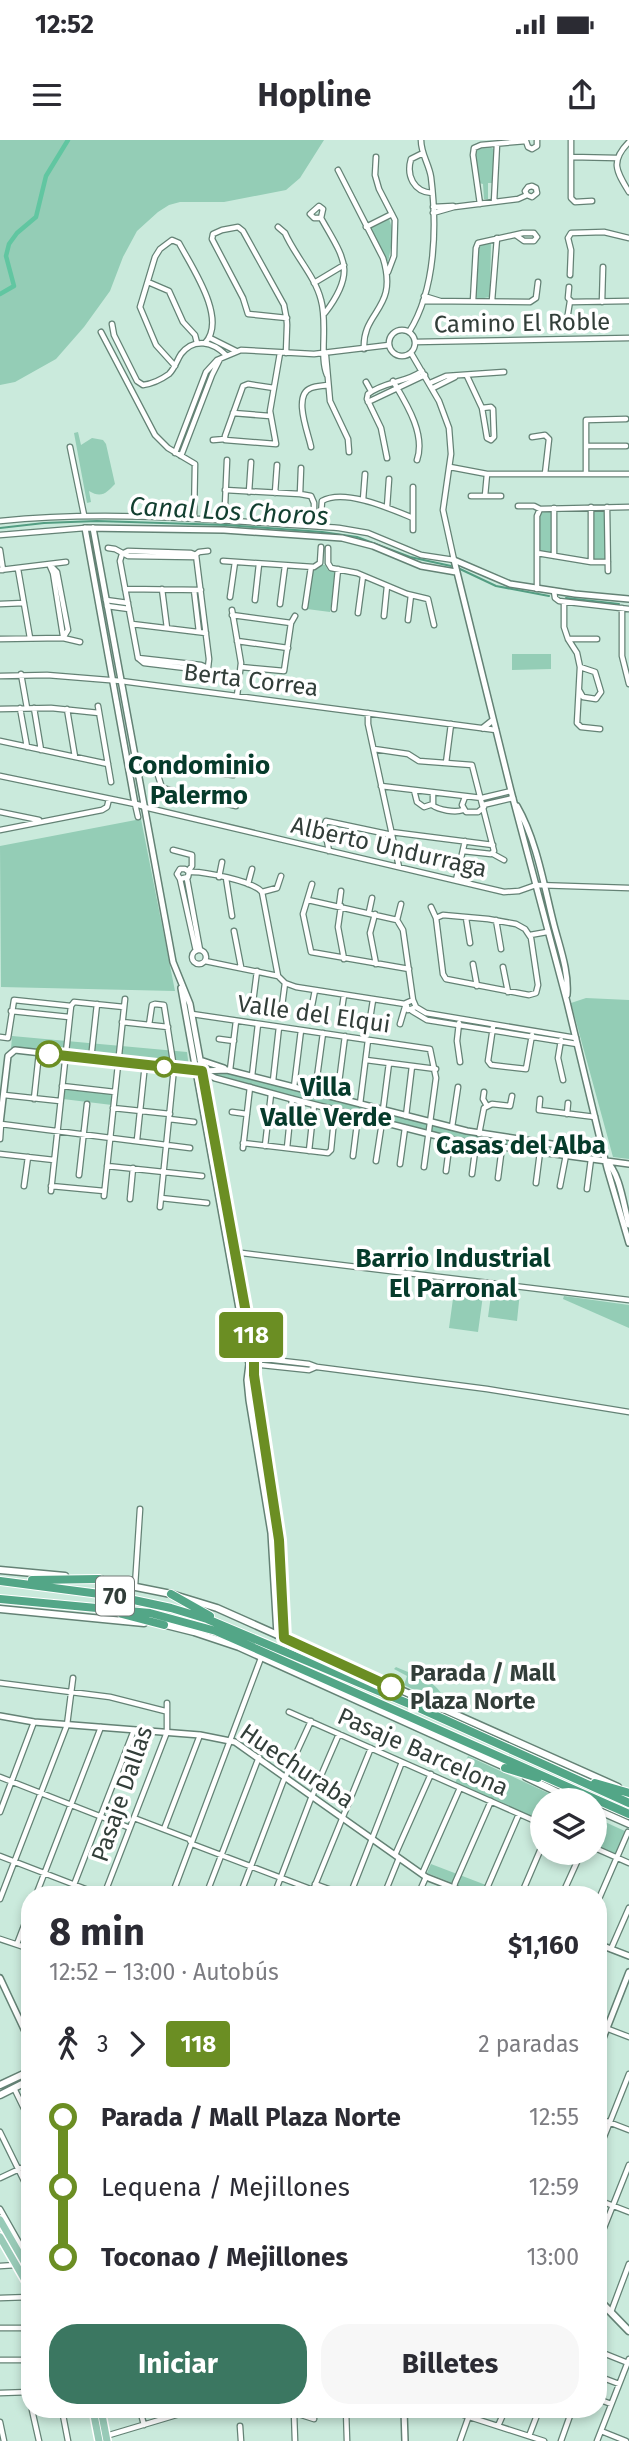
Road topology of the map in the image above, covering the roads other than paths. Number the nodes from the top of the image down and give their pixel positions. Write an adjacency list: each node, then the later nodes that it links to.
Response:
1 (421, 140): 7 (street)
2 (537, 140): 4 (street)
3 (570, 140): 9 (street)
4 (527, 141): 6 (street)
5 (629, 142): 10 (street)
6 (497, 143): 16 (street); 17 (street)
7 (423, 153): 13 (street); 13 (street)
8 (376, 157): 19 (street)
9 (570, 157): 10 (street); 15 (street)
10 (617, 158): 12 (street)
11 (338, 170): 22 (street)
12 (629, 191)
13 (432, 193): 18 (street)
14 (527, 195): 16 (street)
15 (592, 201)
16 (494, 202): 17 (street)
17 (480, 204): 18 (street)
18 (433, 210): 34 (street)
19 (392, 214): 22 (street); 28 (street)
20 (321, 218): 26 (street)
21 (278, 227): 32 (street)
22 (366, 227): 28 (street)
23 (517, 236): 24 (street)
24 (497, 238): 35 (street); 36 (street)
25 (629, 238): 29 (street)
26 (344, 265): 32 (street); 40 (street)
27 (603, 267): 39 (street)
28 (387, 273): 51 (street)
29 (570, 275)
30 (148, 282): 47 (street); 49 (street); 57 (street)
31 (538, 282): 36 (street)
32 (314, 283): 40 (street)
33 (569, 287): 37 (street)
34 (424, 298): 35 (street); 45 (street)
35 (473, 301): 36 (street)
36 (492, 301)
37 (570, 301): 39 (street); 42 (street)
38 (629, 301): 39 (street)
39 (602, 302)
40 (324, 314): 55 (street)
41 (286, 317): 41 (street); 53 (street)
42 (567, 320)
43 (112, 324): 57 (street)
44 (101, 332): 83 (street)
45 (409, 332): 48 (street); 50 (street)
46 (629, 338): 48 (street, Camino El Roble)
47 (207, 340): 49 (street); 52 (street); 56 (street)
48 (415, 342): 54 (street)
49 (197, 344): 57 (street)
50 (389, 345): 51 (street); 54 (street)
51 (364, 349): 55 (street)
52 (236, 351): 53 (street); 56 (street)
53 (283, 353): 55 (street); 67 (street)
54 (411, 353): 59 (street)
55 (325, 354): 65 (street)
56 (223, 356): 60 (street)
57 (175, 366)
58 (504, 372): 61 (street)
59 (424, 373): 63 (street); 66 (street)
60 (209, 374): 83 (street); 84 (street)
61 (467, 376): 66 (street); 71 (street)
62 (393, 381): 63 (street); 68 (street); 69 (street)
63 (410, 381): 68 (street)
64 (366, 382): 69 (street)
65 (328, 385): 81 (street); 82 (street)
66 (431, 386): 90 (street)
67 (274, 388): 72 (street); 73 (street)
68 (398, 388): 70 (street); 87 (street)
69 (370, 391): 70 (street)
70 (368, 402): 85 (street)
71 (482, 408): 71 (street)
72 (233, 413): 73 (street); 76 (street)
73 (270, 416): 76 (street)
74 (626, 419): 78 (street)
75 (532, 437): 94 (street)
76 (225, 439): 77 (street)
77 (213, 440)
78 (586, 446): 79 (street); 95 (street)
79 (626, 446)
80 (70, 447): 115 (street)
81 (311, 447)
82 (349, 452)
83 (175, 453): 84 (street)
84 (181, 456): 116 (street)
85 (387, 458)
86 (227, 460): 99 (street)
87 (417, 460)
88 (251, 462): 100 (street)
89 (277, 465): 101 (street)
90 (450, 467): 93 (street); 134 (street)
91 (301, 468): 102 (street)
92 (365, 474): 106 (street)
93 (487, 474): 94 (street); 104 (street)
94 (545, 474): 95 (street)
95 (586, 474): 96 (street)
96 (629, 474)
97 (389, 479): 109 (street)
98 (413, 487): 117 (street)
99 (225, 490): 100 (street); 107 (street)
100 (249, 492): 101 (street)
101 (275, 493): 102 (street)
102 (300, 494): 119 (street)
103 (471, 496): 104 (street)
104 (485, 496): 105 (street)
105 (501, 496)
106 (363, 500): 109 (street); 120 (street)
107 (225, 506)
108 (518, 506): 114 (street)
109 (387, 507): 117 (street)
110 (554, 507): 113 (street); 114 (street); 133 (street)
111 (607, 507): 112 (street); 113 (street); 139 (street)
112 (629, 507)
113 (591, 508): 138 (street)
114 (540, 509): 130 (street)
115 (84, 515): 116 (street); 118 (street)
116 (194, 518): 119 (street)
117 (413, 518): 123 (street)
118 (0, 521)
119 (313, 526): 120 (street)
120 (321, 526): 134 (street)
121 (85, 528): 122 (street); 124 (street); 146 (street)
122 (93, 528): 125 (street); 144 (street)
123 (413, 530)
124 (0, 534)
125 (322, 536): 126 (street); 143 (street)
126 (329, 537): 147 (street); 150 (street)
127 (107, 548): 131 (street)
128 (0, 550): 148 (street)
129 (208, 551): 132 (street)
130 (537, 553): 133 (street); 155 (street)
131 (121, 554): 132 (street); 153 (street)
132 (196, 555): 157 (street)
133 (554, 556): 138 (street)
134 (454, 560): 150 (street); 155 (street)
135 (223, 561): 137 (street)
136 (66, 562): 141 (street)
137 (234, 562): 140 (street); 160 (street)
138 (590, 562): 139 (street)
139 (608, 562): 149 (street)
140 (259, 564): 142 (street); 162 (street)
141 (50, 565): 145 (street); 185 (street)
142 (285, 566): 143 (street); 167 (street)
143 (311, 567): 169 (street)
144 (100, 568): 146 (street); 165 (street)
145 (18, 569): 148 (street); 164 (street)
146 (92, 569): 187 (street)
147 (338, 569): 151 (street); 171 (street)
148 (2, 570)
149 (608, 571)
150 (456, 572): 215 (street)
151 (363, 576): 152 (street); 173 (street)
152 (387, 586): 159 (street); 175 (street)
153 (125, 589): 154 (street); 168 (street)
154 (162, 589): 156 (street); 180 (street)
155 (537, 589): 158 (street)
156 (194, 590): 157 (street); 181 (street)
157 (201, 590): 182 (street)
158 (554, 591): 161 (street); 163 (street)
159 (411, 595): 176 (street); 179 (street)
160 (230, 597)
161 (629, 599)
162 (255, 600)
163 (564, 602): 170 (street); 188 (street)
164 (24, 603): 166 (street); 184 (street)
165 (107, 603): 168 (street); 186 (street)
166 (0, 604)
167 (281, 604)
168 (128, 606): 178 (street)
169 (305, 607)
170 (622, 608): 172 (street); 196 (street)
171 (334, 609)
172 (629, 609)
173 (358, 613)
174 (295, 616): 177 (street)
175 (384, 616)
176 (408, 620)
177 (291, 622): 190 (street); 192 (street)
178 (132, 624): 180 (street); 195 (street)
179 (434, 625)
180 (167, 628): 181 (street)
181 (199, 632): 182 (street)
182 (206, 633): 195 (street)
183 (0, 638): 184 (street)
184 (30, 638): 185 (street)
185 (63, 638): 191 (street)
186 (113, 638): 187 (street); 201 (street)
187 (105, 639): 199 (street)
188 (568, 639): 189 (street); 194 (street)
189 (597, 639)
190 (237, 641): 192 (street); 193 (street)
191 (80, 642)
192 (288, 648): 193 (street)
193 (241, 667): 204 (street)
194 (580, 667): 203 (street); 203 (street)
195 (208, 668): 200 (street)
196 (627, 672): 202 (street)
197 (21, 674): 198 (street, Berta Correa); 199 (street, Berta Correa); 207 (street)
198 (0, 676)
199 (113, 680): 201 (street, Berta Correa); 213 (street)
200 (212, 680)
201 (121, 681): 204 (street, Berta Correa); 214 (street)
202 (629, 684)
203 (579, 689): 218 (street)
204 (237, 696): 212 (street, Berta Correa)
205 (98, 706): 211 (street)
206 (20, 708): 207 (street); 209 (street); 221 (street)
207 (27, 708): 208 (street)
208 (34, 708): 210 (street); 223 (street)
209 (0, 709)
210 (67, 709): 211 (street); 224 (street)
211 (99, 713): 226 (street)
212 (368, 713): 216 (street, Berta Correa); 222 (street)
213 (120, 720): 214 (street); 229 (street)
214 (128, 720): 228 (street)
215 (493, 720): 217 (street); 219 (street)
216 (451, 724): 217 (street, Berta Correa); 225 (street)
217 (483, 728): 219 (street, Berta Correa)
218 (600, 729)
219 (496, 730): 235 (street)
220 (0, 741): 221 (street)
221 (27, 747): 223 (street)
222 (374, 749): 225 (street); 233 (street)
223 (41, 750): 224 (street)
224 (75, 757): 226 (street)
225 (446, 763): 238 (street)
226 (108, 764): 232 (street)
227 (156, 769): 228 (street); 230 (street); 244 (street)
228 (137, 774): 229 (street); 243 (street)
229 (130, 775): 241 (street)
230 (233, 775)
231 (0, 776): 240 (street)
232 (111, 782)
233 (382, 786): 234 (street); 251 (street)
234 (414, 790): 236 (street); 242 (street)
235 (511, 791): 238 (street); 239 (street)
236 (433, 793): 237 (street); 242 (street)
237 (466, 797): 238 (street); 246 (street)
238 (482, 798): 245 (street)
239 (513, 798): 245 (street); 271 (street); 272 (street)
240 (109, 799): 241 (street); 249 (street)
241 (135, 804): 243 (street); 248 (street)
242 (432, 805): 246 (street)
243 (143, 806): 256 (street, Alberto Undurraga); 304 (street)
244 (236, 806)
245 (484, 806): 246 (street); 253 (street)
246 (463, 810)
247 (0, 812): 249 (street)
248 (138, 817)
249 (44, 821): 250 (street)
250 (0, 830)
251 (392, 833): 252 (street); 256 (street); 260 (street)
252 (466, 841): 253 (street); 255 (street)
253 (493, 845): 257 (street)
254 (173, 850): 262 (street)
255 (463, 850): 257 (street); 268 (street)
256 (329, 851): 260 (street, Alberto Undurraga)
257 (493, 854): 258 (street)
258 (503, 860)
259 (222, 862): 264 (street)
260 (399, 867): 268 (street, Alberto Undurraga)
261 (252, 869): 269 (street)
262 (188, 872): 264 (street); 265 (street); 267 (street)
263 (281, 876): 275 (street)
264 (219, 877): 266 (street)
265 (187, 878): 267 (street); 294 (street)
266 (226, 878): 269 (street); 283 (street)
267 (180, 879): 294 (street)
268 (456, 880): 271 (street, Alberto Undurraga)
269 (248, 884): 275 (street)
270 (312, 884): 277 (street)
271 (536, 885): 272 (street, Alberto Undurraga); 284 (street)
272 (544, 887): 273 (street, Alberto Undurraga); 282 (street)
273 (629, 888)
274 (341, 891): 279 (street)
275 (262, 892): 303 (street)
276 (372, 898): 281 (street)
277 (308, 900): 279 (street); 295 (street)
278 (401, 904): 287 (street)
279 (340, 906): 281 (street); 295 (street)
280 (431, 907): 285 (street)
281 (372, 913): 287 (street); 297 (street)
282 (551, 915): 284 (street); 314 (street)
283 (232, 916)
284 (544, 917): 290 (street)
285 (436, 918): 286 (street); 306 (street)
286 (466, 918): 288 (street); 292 (street)
287 (397, 920): 301 (street)
288 (496, 920): 291 (street); 293 (street)
289 (234, 931): 299 (street)
290 (547, 932): 291 (street); 314 (street)
291 (530, 936): 308 (street)
292 (470, 943)
293 (501, 949)
294 (198, 950): 296 (street); 296 (street)
295 (344, 959): 297 (street)
296 (205, 961): 299 (street)
297 (376, 964): 301 (street)
298 (474, 964): 306 (street)
299 (241, 967): 302 (street)
300 (503, 967): 308 (street)
301 (409, 969): 312 (street)
302 (257, 971): 303 (street); 313 (street)
303 (278, 976): 305 (street)
304 (180, 983): 323 (street); 358 (street)
305 (285, 983): 307 (street); 318 (street)
306 (477, 986): 308 (street)
307 (315, 990): 309 (street); 321 (street)
308 (508, 992)
309 (344, 995): 311 (street); 324 (street)
310 (125, 999): 319 (street)
311 (373, 1000): 316 (street); 326 (street)
312 (413, 1000): 316 (street); 320 (street)
313 (253, 1002)
314 (567, 1002): 345 (street)
315 (97, 1004): 317 (street); 319 (street); 348 (street)
316 (405, 1005): 320 (street); 331 (street)
317 (71, 1006): 322 (street); 325 (street)
318 (282, 1006)
319 (124, 1007): 329 (street)
320 (414, 1009): 328 (street)
321 (311, 1010)
322 (11, 1011): 325 (street); 340 (street)
323 (191, 1014): 327 (street, Valle del Elqui); 349 (street)
324 (341, 1015)
325 (69, 1017): 347 (street)
326 (370, 1019)
327 (236, 1021): 330 (street, Valle del Elqui); 344 (street)
328 (459, 1022): 335 (street); 352 (street)
329 (122, 1023): 332 (street); 351 (street)
330 (258, 1024): 334 (street, Valle del Elqui); 361 (street)
331 (400, 1024)
332 (149, 1025): 333 (street); 333 (street)
333 (168, 1027): 356 (street)
334 (279, 1027): 336 (street, Valle del Elqui); 363 (street)
335 (493, 1027): 338 (street); 338 (street)
336 (301, 1030): 337 (street, Valle del Elqui); 366 (street)
337 (323, 1033): 339 (street, Valle del Elqui); 369 (street)
338 (532, 1033): 341 (street)
339 (345, 1036): 343 (street, Valle del Elqui); 375 (street)
340 (0, 1037)
341 (561, 1038): 345 (street); 362 (street)
342 (219, 1040): 344 (street)
343 (368, 1040): 350 (street); 357 (street, Valle del Elqui)
344 (234, 1041): 359 (street)
345 (577, 1041): 394 (street)
346 (39, 1053): 347 (street); 372 (street); 374 (street)
347 (65, 1056): 348 (street); 364 (street)
348 (91, 1059): 351 (street)
349 (200, 1060): 359 (street); 360 (street)
350 (366, 1060): 353 (street); 381 (street)
351 (118, 1062): 354 (street); 368 (street)
352 (460, 1062)
353 (389, 1063): 355 (street); 386 (street)
354 (145, 1065): 356 (street); 387 (street)
355 (412, 1066): 357 (street); 392 (street)
356 (174, 1068): 358 (street); 393 (street)
357 (436, 1069): 397 (street)
358 (194, 1070): 360 (street); 448 (street)
359 (228, 1070): 360 (street); 361 (street)
360 (202, 1071): 365 (street); 448 (street)
361 (252, 1076): 363 (street)
362 (563, 1080)
363 (273, 1081): 366 (street)
364 (62, 1086): 368 (street); 378 (street)
365 (250, 1087): 371 (street); 389 (street)
366 (294, 1087): 369 (street)
367 (457, 1087): 400 (street)
368 (115, 1092): 384 (street)
369 (315, 1092): 375 (street)
370 (484, 1092): 383 (street)
371 (271, 1094): 376 (street); 412 (street)
372 (4, 1095): 374 (street); 398 (street)
373 (512, 1096): 383 (street)
374 (34, 1098): 378 (street)
375 (337, 1098): 381 (street)
376 (292, 1099): 382 (street); 415 (street)
377 (540, 1099): 390 (street)
378 (60, 1101): 401 (street)
379 (568, 1103): 390 (street)
380 (87, 1104): 402 (street)
381 (360, 1104): 386 (street)
382 (314, 1105): 385 (street); 416 (street)
383 (487, 1106): 403 (street)
384 (113, 1108): 387 (street); 405 (street)
385 (335, 1110): 391 (street); 416 (street)
386 (383, 1110): 392 (street)
387 (140, 1111): 393 (street); 408 (street)
388 (232, 1112): 389 (street)
389 (247, 1114): 412 (street)
390 (567, 1114): 394 (street)
391 (358, 1116): 396 (street); 421 (street)
392 (406, 1116): 397 (street)
393 (169, 1117): 395 (street); 410 (street)
394 (595, 1117): 418 (street)
395 (194, 1122)
396 (382, 1122): 399 (street); 425 (street)
397 (430, 1122): 400 (street); 404 (street)
398 (1, 1124): 401 (street); 407 (street)
399 (405, 1128): 404 (street); 427 (street)
400 (452, 1128): 403 (street)
401 (57, 1130): 402 (street); 424 (street)
402 (84, 1133): 405 (street); 435 (street)
403 (479, 1133): 406 (street)
404 (428, 1134): 409 (street); 430 (street)
405 (110, 1137): 408 (street); 429 (street)
406 (504, 1138): 413 (street); 418 (street)
407 (0, 1139)
408 (137, 1140): 410 (street)
409 (450, 1140): 411 (street); 432 (street)
410 (167, 1144): 414 (street); 433 (street)
411 (476, 1144): 413 (street); 434 (street)
412 (265, 1146): 415 (street)
413 (502, 1147): 417 (street); 437 (street)
414 (190, 1148)
415 (287, 1148): 416 (street)
416 (309, 1150)
417 (540, 1152): 420 (street); 438 (street)
418 (604, 1152): 426 (street)
419 (0, 1154): 422 (street)
420 (566, 1155): 423 (street); 440 (street)
421 (353, 1156)
422 (28, 1157): 424 (street); 439 (street)
423 (591, 1159): 426 (street); 441 (street)
424 (54, 1160): 429 (street)
425 (376, 1161)
426 (606, 1161): 428 (street); 446 (street); 447 (street)
427 (400, 1164)
428 (629, 1164)
429 (107, 1166): 431 (street)
430 (424, 1167)
431 (133, 1168): 433 (street); 443 (street)
432 (446, 1171)
433 (164, 1172): 436 (street); 442 (street)
434 (472, 1174)
435 (79, 1175)
436 (202, 1176)
437 (498, 1178)
438 (536, 1183)
439 (24, 1186)
440 (560, 1186)
441 (587, 1189)
442 (161, 1198): 444 (street); 445 (street)
443 (130, 1199)
444 (207, 1203)
445 (160, 1207)
446 (629, 1225)
447 (629, 1243)
448 (232, 1252): 449 (street); 450 (street)
449 (629, 1300)
450 (251, 1360): 451 (street); 463 (street)
451 (629, 1412)
452 (140, 1510): 456 (street)
453 (0, 1570): 454 (main road)
454 (99, 1579): 455 (highway); 456 (main road)
455 (0, 1581): 462 (highway, 70)
456 (135, 1586): 457 (main road)
457 (172, 1594): 462 (highway); 463 (main road)
458 (0, 1599): 460 (highway, 70)
459 (0, 1609): 461 (main road)
460 (105, 1609): 461 (highway); 493 (highway, 70)
461 (164, 1625): 464 (main road)
462 (227, 1627): 486 (highway, 70)
463 (281, 1636): 495 (main road)
464 (261, 1658): 480 (street); 484 (main road)
465 (73, 1678): 467 (street)
466 (0, 1683): 467 (street)
467 (73, 1691): 469 (street); 474 (street)
468 (167, 1703): 469 (street, Pasaje Dallas)
469 (165, 1711): 477 (street, Pasaje Dallas)
470 (289, 1712): 472 (street, Pasaje Barcelona)
471 (1, 1719): 473 (street, Huechuraba)
472 (311, 1721): 478 (street, Pasaje Barcelona); 488 (street)
473 (34, 1722): 474 (street, Huechuraba); 489 (street)
474 (67, 1725): 475 (street, Huechuraba); 494 (street)
475 (101, 1727): 476 (street, Huechuraba); 500 (street)
476 (134, 1730): 477 (street, Huechuraba); 505 (street)
477 (167, 1732): 479 (street, Huechuraba); 507 (street, Pasaje Dallas)
478 (340, 1734): 481 (street, Pasaje Barcelona); 496 (street)
479 (200, 1735): 480 (street, Huechuraba); 511 (street)
480 (232, 1741): 482 (street, Huechuraba); 514 (street)
481 (371, 1748): 483 (street, Pasaje Barcelona); 506 (street)
482 (259, 1757): 488 (street, Huechuraba); 516 (street)
483 (402, 1762): 485 (street, Pasaje Barcelona); 513 (street)
484 (505, 1768): 491 (main road); 492 (highway)
485 (431, 1774): 490 (street, Pasaje Barcelona); 518 (street)
486 (567, 1775): 495 (highway); 498 (highway, 70)
487 (0, 1777): 489 (street)
488 (286, 1777): 496 (street, Huechuraba); 524 (street)
489 (12, 1782): 494 (street); 501 (street)
490 (460, 1788): 497 (street, Pasaje Barcelona); 526 (street)
491 (548, 1788)
492 (568, 1788)
493 (571, 1788)
494 (41, 1793): 500 (street); 520 (street)
495 (629, 1793)
496 (313, 1795): 506 (street, Huechuraba); 527 (street)
497 (491, 1801): 502 (street, Pasaje Barcelona); 543 (street)
498 (629, 1803)
499 (607, 1804): 504 (highway, 70)
500 (71, 1805): 505 (street); 525 (street)
501 (0, 1812)
502 (519, 1814): 508 (street, Pasaje Barcelona); 544 (street)
503 (607, 1814): 509 (main road)
504 (629, 1814)
505 (101, 1816): 510 (street); 529 (street)
506 (342, 1816): 513 (street, Huechuraba); 528 (street)
507 (134, 1818): 510 (street, Pasaje Dallas); 511 (street)
508 (530, 1819)
509 (629, 1824)
510 (130, 1828): 532 (street, Pasaje Dallas)
511 (164, 1829): 514 (street)
512 (628, 1832): 519 (street)
513 (372, 1838): 518 (street, Huechuraba); 539 (street)
514 (192, 1844): 516 (street); 533 (street)
515 (607, 1853): 519 (street)
516 (221, 1855): 524 (street); 534 (street)
517 (0, 1856): 520 (street)
518 (397, 1856): 526 (street, Huechuraba); 540 (street)
519 (617, 1858): 521 (street); 547 (street)
520 (15, 1862): 525 (street); 548 (street)
521 (629, 1863)
522 (533, 1865): 545 (street)
523 (576, 1865): 546 (street)
524 (251, 1867): 527 (street); 535 (street)
525 (44, 1873): 529 (street); 530 (street)
526 (424, 1875): 541 (street); 542 (street, Huechuraba)
527 (281, 1878): 536 (street); 537 (street)
528 (315, 1884): 538 (street)
529 (74, 1885): 531 (street)
530 (39, 1886)
531 (77, 1886)
532 (107, 1886)
533 (176, 1886)
534 (209, 1886)
535 (244, 1886)
536 (278, 1886)
537 (298, 1886)
538 (321, 1886)
539 (352, 1886)
540 (387, 1886)
541 (421, 1886)
542 (443, 1886)
543 (456, 1886)
544 (488, 1886)
545 (524, 1886)
546 (566, 1886)
547 (605, 1886)
548 (0, 1899)
549 (629, 1908): 555 (street)
550 (21, 1934): 552 (street)
551 (0, 1938): 552 (street)
552 (17, 1944): 553 (street)
553 (21, 1946)
554 (607, 1947): 555 (street)
555 (611, 1949): 556 (street)
556 (629, 1956)
557 (629, 1972): 560 (street)
558 (0, 1978): 559 (street)
559 (21, 2023)
560 (607, 2029): 561 (street)
561 (629, 2037)
562 (629, 2074): 570 (street)
563 (21, 2075): 565 (main road)
564 (21, 2084): 566 (main road)
565 (0, 2085)
566 (14, 2088): 567 (main road); 568 (street)
567 (0, 2095)
568 (21, 2102)
569 (607, 2121): 570 (street)
570 (610, 2122): 571 (street); 572 (street)
571 (607, 2130)
572 (629, 2130)
573 (0, 2132): 576 (street)
574 (629, 2165): 580 (street)
575 (21, 2168): 576 (street)
576 (18, 2170): 577 (street); 578 (street)
577 (21, 2176)
578 (0, 2178)
579 (607, 2204): 580 (street)
580 (613, 2206): 582 (street); 584 (street)
581 (0, 2209): 586 (street)
582 (629, 2212)
583 (0, 2220): 586 (main road)
584 (607, 2221)
585 (0, 2238): 588 (main road)
586 (20, 2251)
587 (629, 2264): 594 (street)
588 (16, 2265): 589 (street); 590 (main road)
589 (0, 2266)
590 (21, 2274)
591 (21, 2297): 592 (street)
592 (0, 2298)
593 (607, 2308): 594 (main road)
594 (611, 2312): 597 (main road)
595 (0, 2328): 596 (street)
596 (21, 2328)
597 (629, 2331)
598 (607, 2354): 601 (street)
599 (0, 2360): 600 (street)
600 (21, 2360)
601 (628, 2361): 603 (street)
602 (607, 2379): 603 (street)
603 (620, 2384): 607 (street)
604 (0, 2393): 605 (street)
605 (21, 2394)
606 (607, 2402): 607 (street)
607 (611, 2404): 608 (street)
608 (607, 2415)
609 (34, 2418): 635 (street)
610 (64, 2418): 636 (street)
611 (95, 2418): 637 (main road)
612 (103, 2418): 633 (main road)
613 (142, 2418): 627 (street)
614 (167, 2418): 627 (street)
615 (294, 2418): 639 (street)
616 (311, 2418): 625 (street)
617 (346, 2418): 640 (street)
618 (404, 2418): 641 (street)
619 (467, 2418): 642 (street)
620 (474, 2418): 629 (street)
621 (502, 2418): 629 (street)
622 (536, 2418): 632 (street)
623 (569, 2418): 645 (street)
624 (606, 2418): 630 (street)
625 (314, 2419)
626 (0, 2422): 634 (street)
627 (144, 2425): 633 (street)
628 (240, 2426): 638 (street)
629 (498, 2426): 631 (street)
630 (601, 2431): 646 (street); 647 (street)
631 (521, 2434): 632 (street); 643 (street)
632 (528, 2436): 644 (street)
633 (107, 2438)
634 (4, 2441)
635 (39, 2441)
636 (68, 2441)
637 (99, 2441)
638 (241, 2441)
639 (295, 2441)
640 (347, 2441)
641 (405, 2441)
642 (460, 2441)
643 (518, 2441)
644 (544, 2441)
645 (561, 2441)
646 (597, 2441)
647 (626, 2441)

